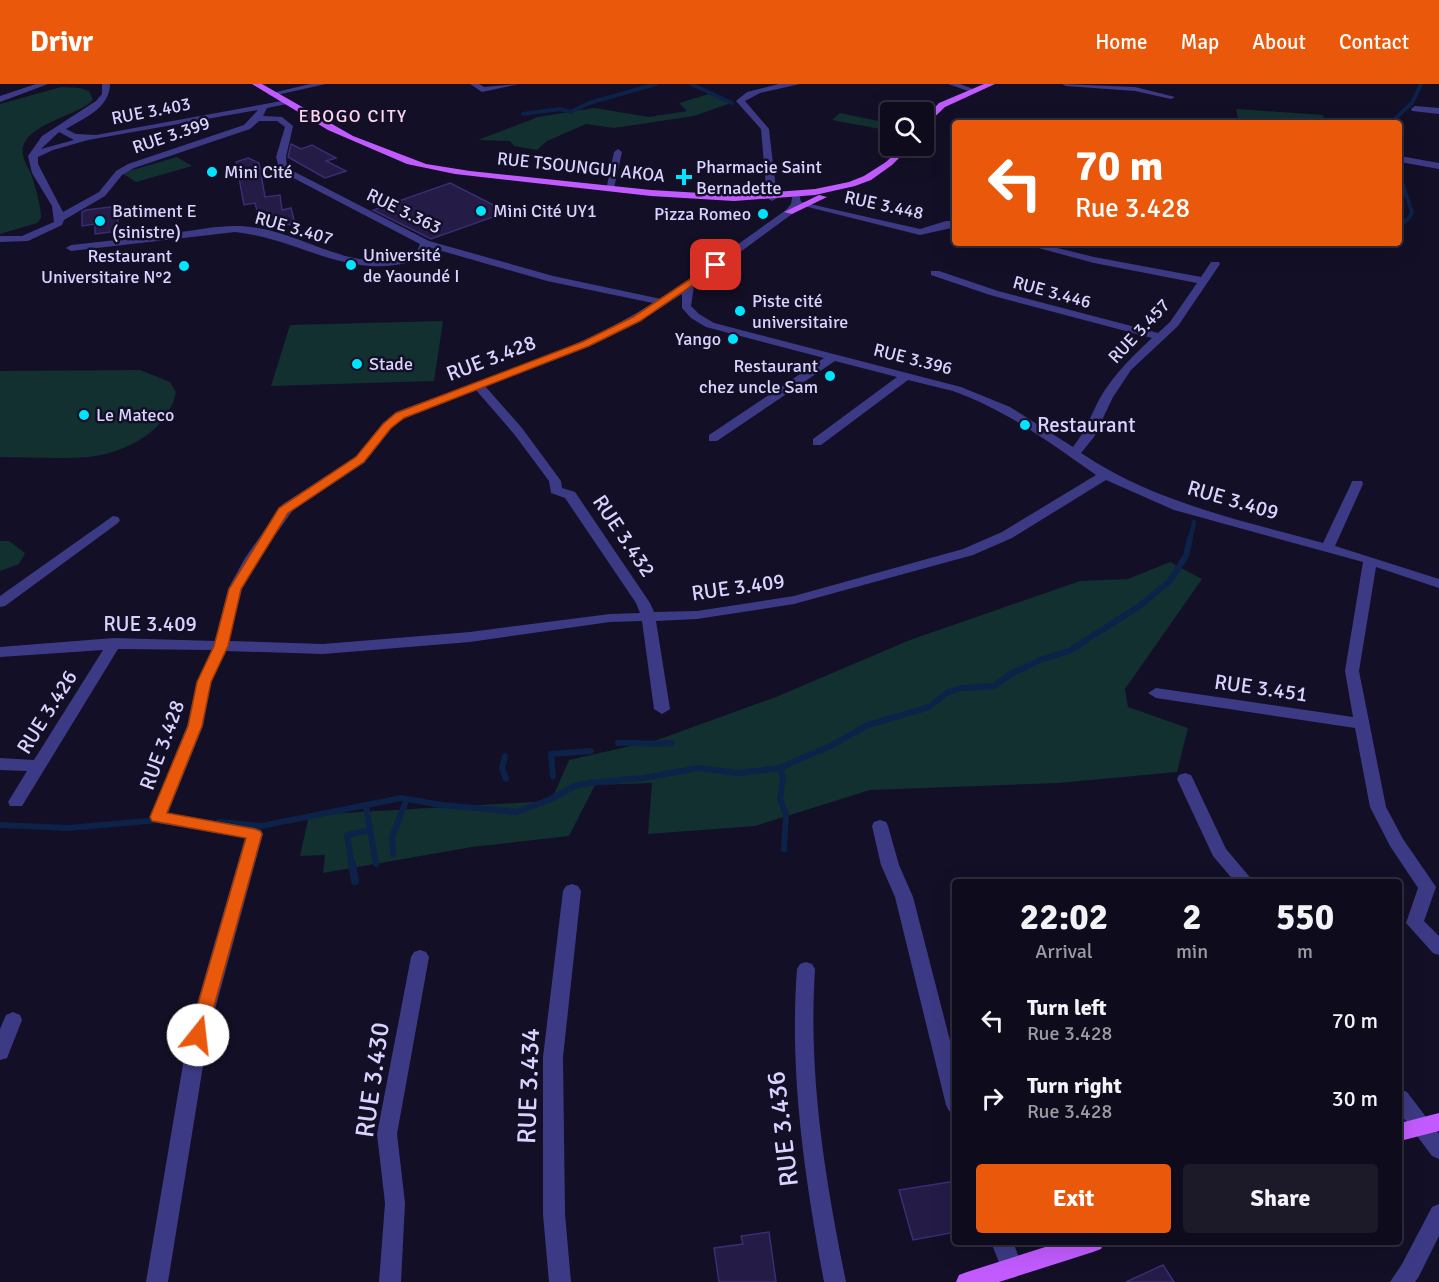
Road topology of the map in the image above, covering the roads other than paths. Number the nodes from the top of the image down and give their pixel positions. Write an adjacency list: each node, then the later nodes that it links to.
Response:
1 (44, 84): 14 (street)
2 (106, 84): 21 (street)
3 (256, 84): 12 (main road, RUE TSOUNGUI AKOA)
4 (322, 84): 12 (street)
5 (474, 84): 6 (street)
6 (515, 84)
7 (796, 84): 32 (street)
8 (952, 84): 11 (street)
9 (991, 84): 11 (main road)
10 (1066, 84): 13 (street)
11 (974, 91): 19 (main road)
12 (272, 94): 15 (main road, RUE TSOUNGUI AKOA)
13 (1171, 97)
14 (0, 99)
15 (284, 102): 16 (street, RUE 3.403); 29 (main road, RUE TSOUNGUI AKOA)
16 (264, 106): 20 (street, RUE 3.399); 22 (street, RUE 3.403)
17 (1415, 109): 18 (street)
18 (1439, 111)
19 (934, 113)
20 (257, 118): 35 (street, RUE 3.399); 38 (street, RUE 3.363)
21 (60, 129): 22 (street, RUE 3.403); 24 (street)
22 (89, 139): 24 (street)
23 (618, 152): 29 (street)
24 (33, 156): 35 (street)
25 (896, 156): 28 (main road, RUE TSOUNGUI AKOA)
26 (1402, 159): 27 (street)
27 (1439, 166)
28 (853, 184): 30 (main road, RUE TSOUNGUI AKOA); 33 (main road)
29 (609, 188): 31 (main road, RUE TSOUNGUI AKOA)
30 (796, 195): 32 (main road, RUE TSOUNGUI AKOA); 34 (street)
31 (756, 198): 32 (main road, RUE TSOUNGUI AKOA); 34 (main road)
32 (776, 198): 34 (street)
33 (804, 204): 34 (main road); 36 (street, RUE 3.448)
34 (784, 212): 44 (street, RUE 3.428)
35 (60, 218): 37 (street, RUE 3.399)
36 (952, 224)
37 (0, 239)
38 (425, 243): 40 (street, RUE 3.407); 45 (street, RUE 3.363)
39 (1037, 246): 43 (street)
40 (71, 248)
41 (1215, 264): 43 (street, RUE 3.457)
42 (935, 273): 46 (street, RUE 3.446)
43 (1203, 281): 46 (street, RUE 3.457)
44 (689, 285): 45 (street, RUE 3.428); 47 (street, RUE 3.396)
45 (663, 303): 49 (street, RUE 3.428)
46 (1161, 337): 52 (street, RUE 3.457)
47 (831, 358): 48 (street, RUE 3.396); 50 (street)
48 (907, 375): 51 (street); 52 (street, RUE 3.396)
49 (479, 386): 60 (street, RUE 3.432); 62 (street, RUE 3.428)
50 (713, 438)
51 (818, 442)
52 (1074, 454): 53 (street, RUE 3.396)
53 (1105, 475): 56 (street, RUE 3.409); 60 (street, RUE 3.409)
54 (1357, 484): 56 (street)
55 (113, 520): 59 (street)
56 (1327, 548): 57 (street, RUE 3.409)
57 (1370, 560): 58 (street, RUE 3.409); 66 (street)
58 (1439, 584)
59 (0, 603)
60 (648, 615): 62 (street, RUE 3.409); 65 (street, RUE 3.432)
61 (114, 643): 62 (street, RUE 3.409); 63 (street, RUE 3.409); 68 (street, RUE 3.426)
62 (221, 646): 88 (street, RUE 3.428)
63 (0, 652)
64 (1156, 693): 66 (street, RUE 3.451)
65 (662, 709)
66 (1362, 724): 74 (street)
67 (0, 764): 68 (street)
68 (38, 766): 70 (street, RUE 3.426)
69 (1185, 779): 72 (street)
70 (16, 802)
71 (880, 826): 79 (street)
72 (1242, 879)
73 (572, 891): 90 (street, RUE 3.434)
74 (1439, 948)
75 (420, 957): 89 (street, RUE 3.430)
76 (806, 969): 91 (street, RUE 3.436)
77 (13, 1020): 78 (street)
78 (0, 1052)
79 (952, 1089)
80 (1402, 1100): 81 (street)
81 (1430, 1124): 82 (main road); 83 (street)
82 (1402, 1131)
83 (1439, 1150)
84 (1439, 1214): 93 (street)
85 (1003, 1245): 87 (street)
86 (1084, 1245): 87 (main road)
87 (1012, 1268): 92 (main road)
88 (157, 1282)
89 (390, 1282)
90 (560, 1282)
91 (835, 1282)
92 (968, 1282)
93 (1401, 1282)

